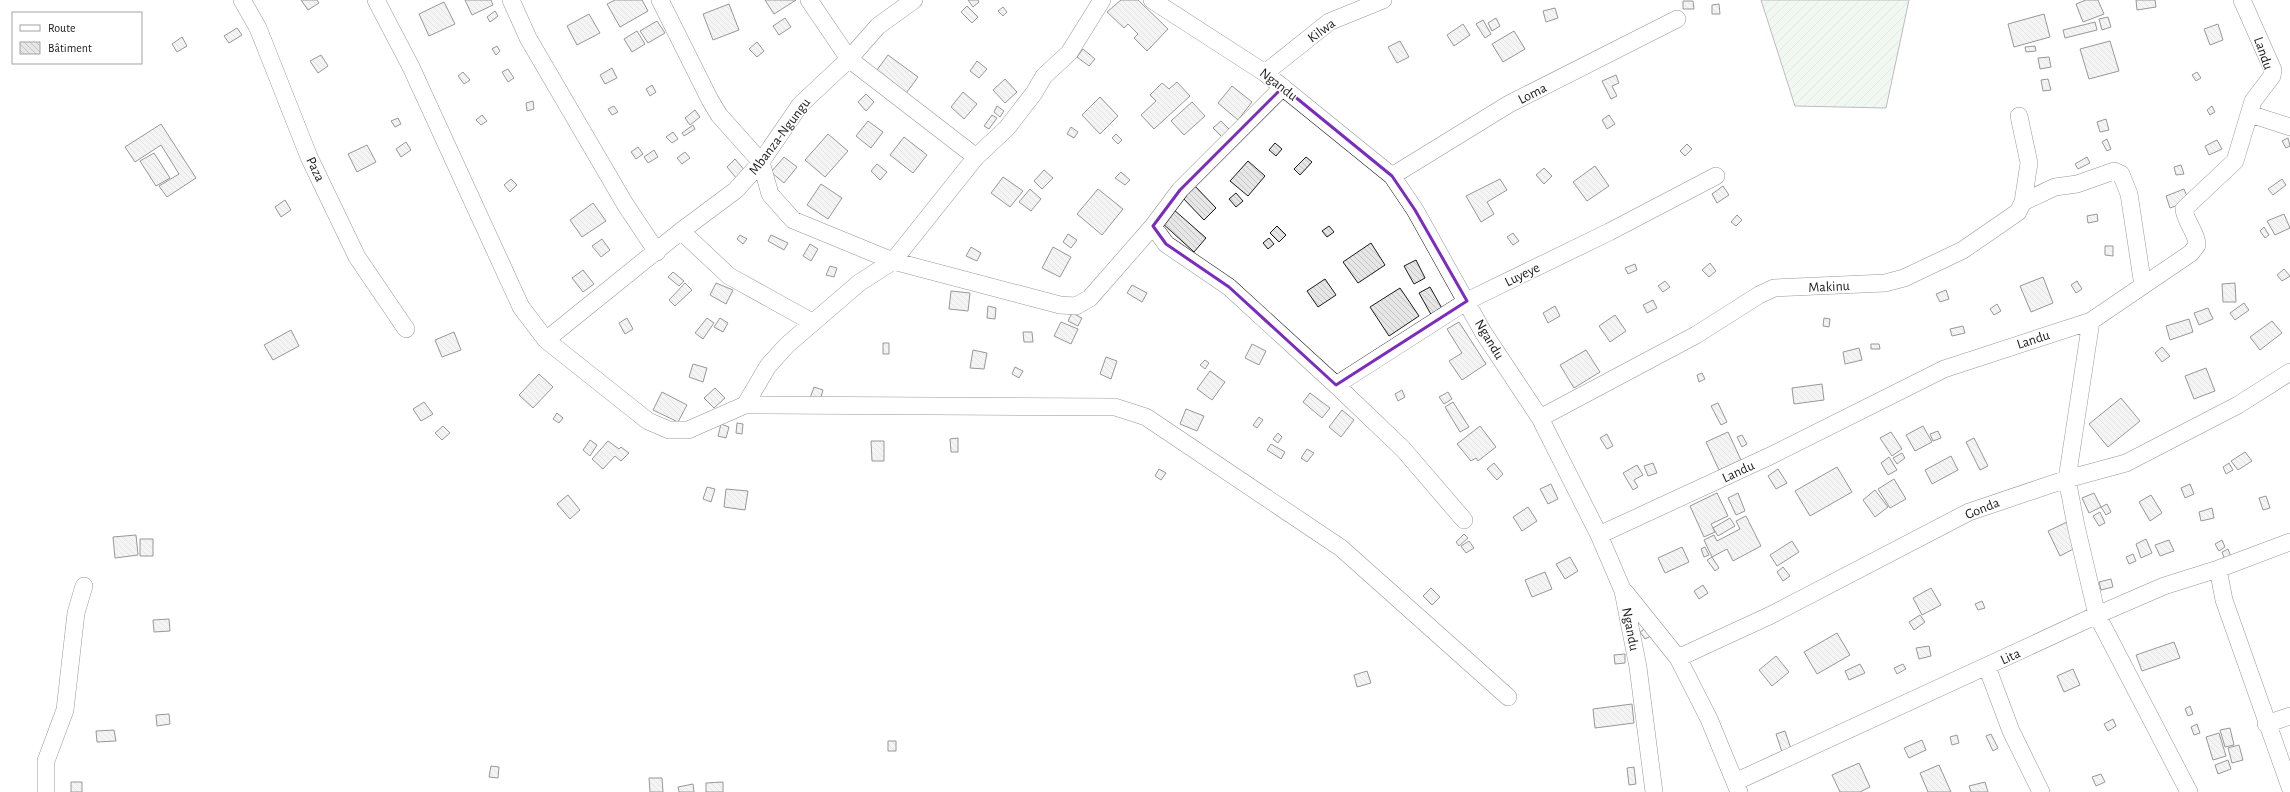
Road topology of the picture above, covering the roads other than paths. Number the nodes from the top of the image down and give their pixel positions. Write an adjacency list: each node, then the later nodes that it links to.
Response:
1 (242, 0): 31 (street, Paza)
2 (376, 0): 32 (street)
3 (511, 0): 25 (street)
4 (660, 0): 19 (street)
5 (809, 0): 12 (street)
6 (914, 0): 12 (street, Mbanza-Ngungu)
7 (1102, 0): 18 (street)
8 (1152, 0): 13 (street, Ngandu)
9 (1383, 0): 13 (street, Kilwa)
10 (2243, 0): 15 (street, Landu)
11 (1677, 19): 20 (street, Loma)
12 (848, 59): 18 (street); 19 (street, Mbanza-Ngungu)
13 (1265, 73): 14 (street, Ngandu)
14 (1284, 87): 20 (street, Ngandu); 23 (street)
15 (2250, 114): 17 (street); 27 (street, Landu)
16 (2019, 116): 22 (street)
17 (2290, 127)
18 (976, 158): 26 (street)
19 (761, 162): 24 (street, Mbanza-Ngungu); 26 (street)
20 (1392, 176): 28 (street, Ngandu)
21 (1716, 176): 28 (street, Luyeye)
22 (2023, 202): 27 (street, Makinu); 36 (street, Makinu)
23 (1153, 226): 26 (street); 34 (street)
24 (681, 231): 25 (street, Mbanza-Ngungu); 30 (street)
25 (657, 252): 32 (street, Mbanza-Ngungu)
26 (893, 261): 30 (street)
27 (2143, 286): 29 (street, Landu)
28 (1467, 301): 34 (street, Luyeye); 36 (street, Ngandu)
29 (2091, 321): 37 (street); 39 (street, Landu)
30 (812, 322): 35 (street)
31 (406, 329)
32 (546, 340): 35 (street)
33 (2290, 372): 37 (street, Gonda)
34 (1336, 385): 38 (street)
35 (745, 405): 47 (street)
36 (1540, 418): 39 (street, Ngandu)
37 (2067, 479): 44 (street); 45 (street, Gonda)
38 (1464, 520)
39 (1599, 535): 43 (street, Ngandu)
40 (2290, 542): 41 (street, Lita)
41 (2218, 569): 44 (street, Lita); 49 (street)
42 (84, 586): 52 (street)
43 (1623, 591): 45 (street); 53 (street, Ngandu)
44 (2097, 615): 46 (street, Lita); 55 (street)
45 (1678, 658): 50 (street)
46 (1987, 667): 50 (street, Lita); 54 (street)
47 (1508, 697)
48 (2290, 716): 49 (street)
49 (2266, 724): 51 (street)
50 (1737, 787)
51 (2290, 787)
52 (46, 792)
53 (1654, 792)
54 (2041, 792)
55 (2189, 792)

